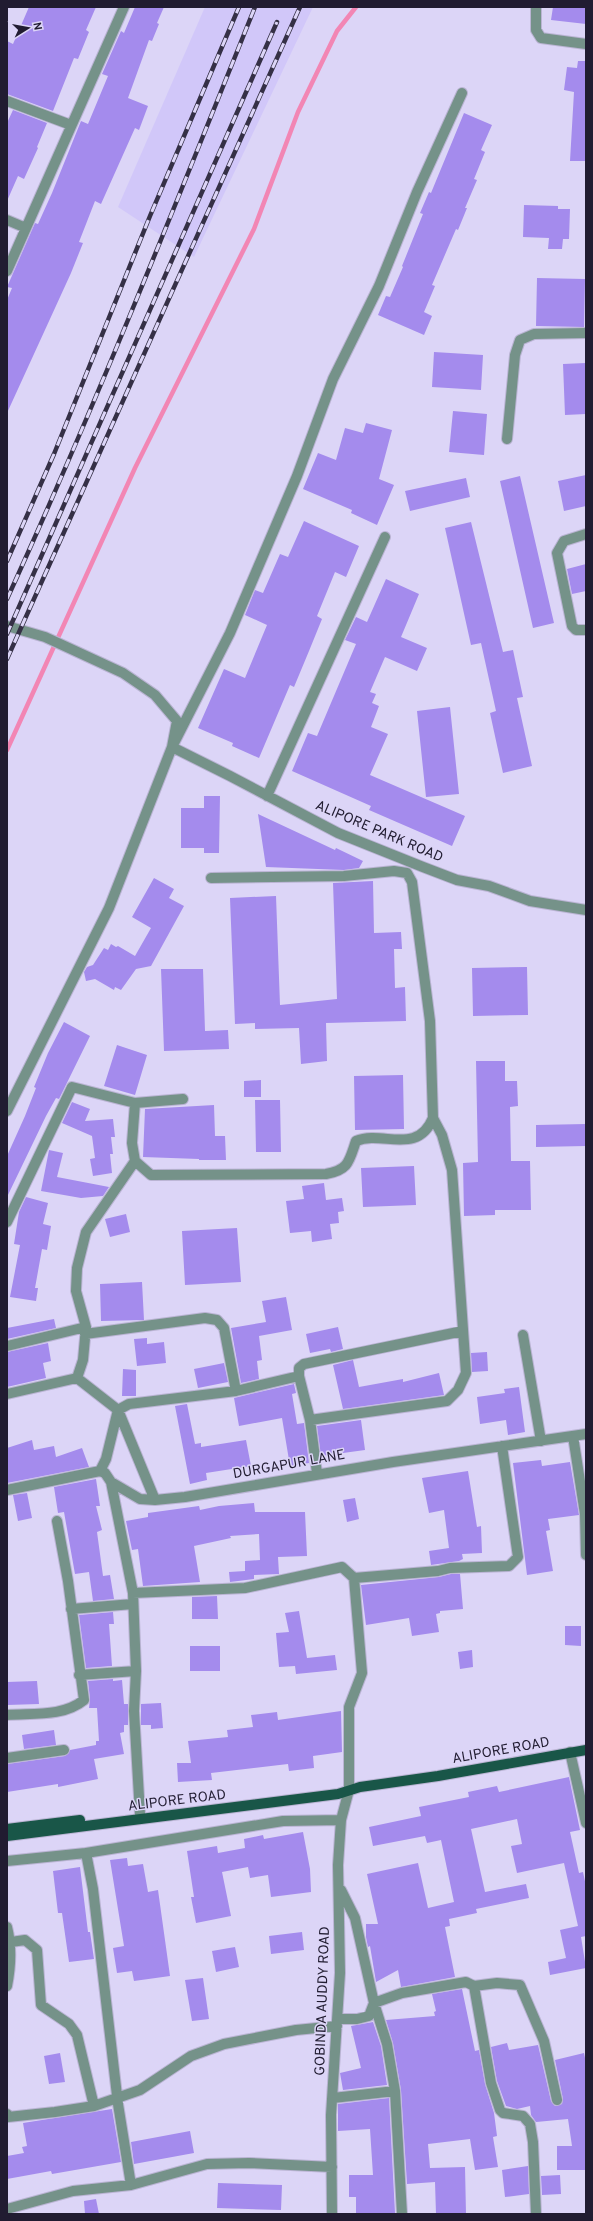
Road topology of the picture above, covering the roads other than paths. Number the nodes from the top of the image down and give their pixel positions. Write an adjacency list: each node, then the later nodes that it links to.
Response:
1 (124, 7): 6 (street)
2 (536, 7): 3 (street)
3 (586, 44)
4 (462, 92): 16 (street)
5 (7, 101): 6 (street)
6 (71, 125): 8 (street)
7 (7, 220): 8 (street)
8 (26, 228): 9 (street)
9 (7, 271)
10 (586, 332): 11 (street)
11 (507, 439)
12 (586, 534): 15 (street)
13 (385, 537): 17 (street)
14 (7, 626): 16 (street)
15 (586, 630)
16 (172, 747): 17 (street, ALIPORE PARK ROAD); 22 (street)
17 (267, 796): 19 (street, ALIPORE PARK ROAD)
18 (211, 878): 23 (street)
19 (586, 910)
20 (183, 1099): 21 (street)
21 (135, 1103): 24 (street); 25 (street)
22 (7, 1111)
23 (433, 1118): 24 (street); 27 (street)
24 (135, 1161): 26 (street)
25 (7, 1222)
26 (85, 1331): 29 (street); 31 (street); 32 (street)
27 (463, 1331): 30 (street); 35 (street)
28 (523, 1335): 38 (street)
29 (7, 1346)
30 (299, 1376): 32 (street); 35 (street)
31 (77, 1378): 33 (street); 34 (street)
32 (236, 1391): 34 (street)
33 (7, 1394)
34 (118, 1410): 40 (street); 44 (street)
35 (310, 1420): 41 (street)
36 (586, 1434): 37 (street, DURGAPUR LANE)
37 (573, 1436): 38 (street, DURGAPUR LANE); 46 (street)
38 (541, 1441): 39 (street, DURGAPUR LANE)
39 (502, 1446): 41 (street, DURGAPUR LANE); 47 (street)
40 (100, 1471): 42 (street, DURGAPUR LANE); 43 (street)
41 (318, 1473): 44 (street, DURGAPUR LANE)
42 (111, 1482): 44 (street, DURGAPUR LANE); 48 (street)
43 (7, 1490)
44 (155, 1500)
45 (57, 1521): 50 (street)
46 (586, 1555)
47 (354, 1578): 48 (street); 58 (street, GOBINDA AUDDY ROAD)
48 (133, 1593): 49 (street)
49 (133, 1604): 50 (street); 51 (street)
50 (71, 1609): 52 (street)
51 (136, 1671): 52 (street); 60 (street)
52 (79, 1675): 53 (street)
53 (7, 1715)
54 (64, 1750): 57 (street)
55 (586, 1750): 56 (main road, ALIPORE ROAD)
56 (570, 1752): 58 (main road, ALIPORE ROAD); 62 (street)
57 (7, 1758)
58 (349, 1790): 59 (main road, ALIPORE ROAD); 61 (street, GOBINDA AUDDY ROAD)
59 (337, 1791): 60 (main road, ALIPORE ROAD); 64 (main road, ALIPORE ROAD)
60 (140, 1814): 63 (main road, ALIPORE ROAD)
61 (341, 1820): 65 (street); 67 (street, GOBINDA AUDDY ROAD)
62 (586, 1823)
63 (7, 1829)
64 (7, 1836)
65 (86, 1853): 66 (street); 80 (street)
66 (7, 1861)
67 (340, 1887): 72 (street); 73 (street, GOBINDA AUDDY ROAD)
68 (7, 1927): 69 (street)
69 (11, 1942): 70 (street); 77 (street)
70 (7, 1986)
71 (474, 1986): 72 (street); 76 (street); 84 (street)
72 (374, 2004): 73 (street); 74 (street)
73 (337, 2022): 75 (street, GOBINDA AUDDY ROAD); 77 (street)
74 (395, 2091): 75 (street); 83 (street)
75 (333, 2098): 79 (street, GOBINDA AUDDY ROAD)
76 (557, 2100)
77 (94, 2106): 78 (street)
78 (7, 2114)
79 (332, 2167): 80 (street); 82 (street, GOBINDA AUDDY ROAD)
80 (131, 2185): 81 (street)
81 (7, 2209)
82 (332, 2214)
83 (402, 2214)
84 (536, 2214)

